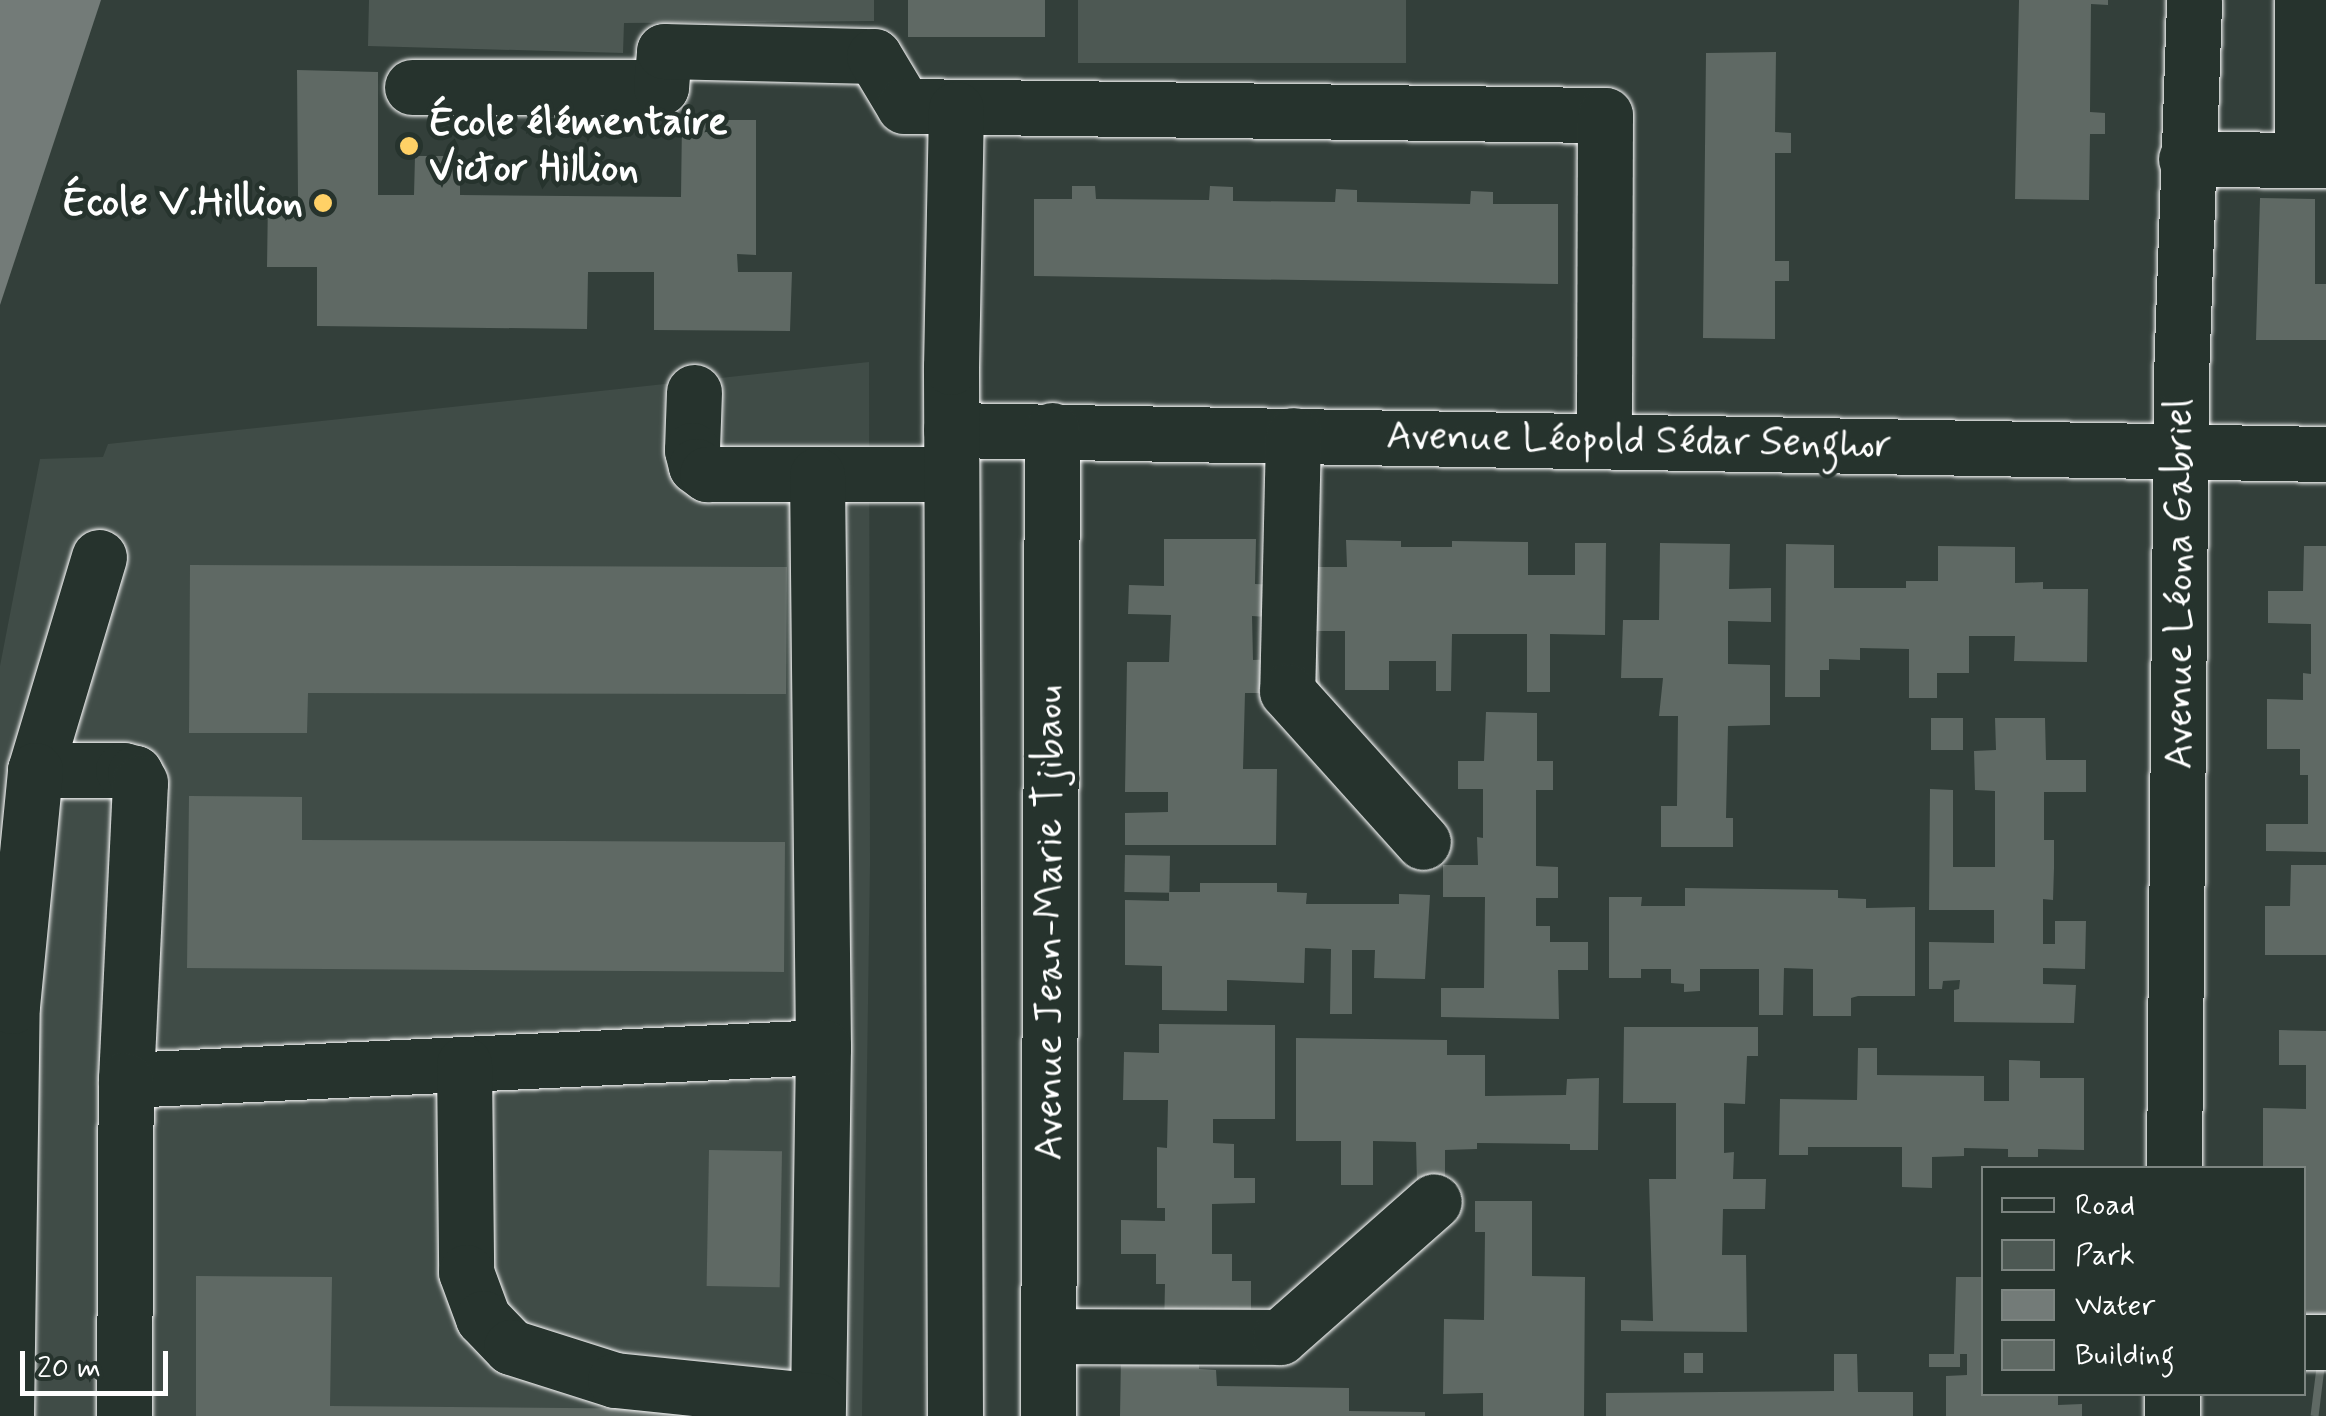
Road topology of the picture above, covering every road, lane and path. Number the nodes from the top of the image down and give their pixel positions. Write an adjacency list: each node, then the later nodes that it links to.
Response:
1 (2194, 0): 5 (street, Avenue Léona Gabriel)
2 (2302, 0): 6 (street)
3 (412, 87): 4 (street)
4 (956, 108): 10 (street); 11 (street)
5 (2186, 158): 6 (street); 12 (street, Avenue Léona Gabriel)
6 (2314, 160)
7 (694, 392): 14 (street, Avenue Léopold Sédar Senghor)
8 (1052, 430): 9 (street, Avenue Léopold Sédar Senghor); 11 (street, Avenue Léopold Sédar Senghor); 23 (street, Avenue Jean-Marie Tjibaou)
9 (1293, 434): 10 (street, Avenue Léopold Sédar Senghor); 17 (street)
10 (1604, 440): 12 (street, Avenue Léopold Sédar Senghor)
11 (952, 452): 14 (street, Avenue Léopold Sédar Senghor); 27 (street)
12 (2181, 452): 13 (street, Avenue Léopold Sédar Senghor); 21 (street, Avenue Léona Gabriel)
13 (2326, 454)
14 (817, 475): 18 (street)
15 (99, 558): 16 (street)
16 (35, 770): 20 (street); 25 (street)
17 (1423, 842)
18 (823, 1047): 19 (street); 24 (street)
19 (464, 1064): 20 (street); 24 (street)
20 (126, 1080): 26 (street)
21 (2174, 1166)
22 (1434, 1201): 23 (street)
23 (1048, 1336): 28 (street, Avenue Jean-Marie Tjibaou)
24 (818, 1408)
25 (6, 1416)
26 (124, 1416)
27 (955, 1416)
28 (1048, 1416)

